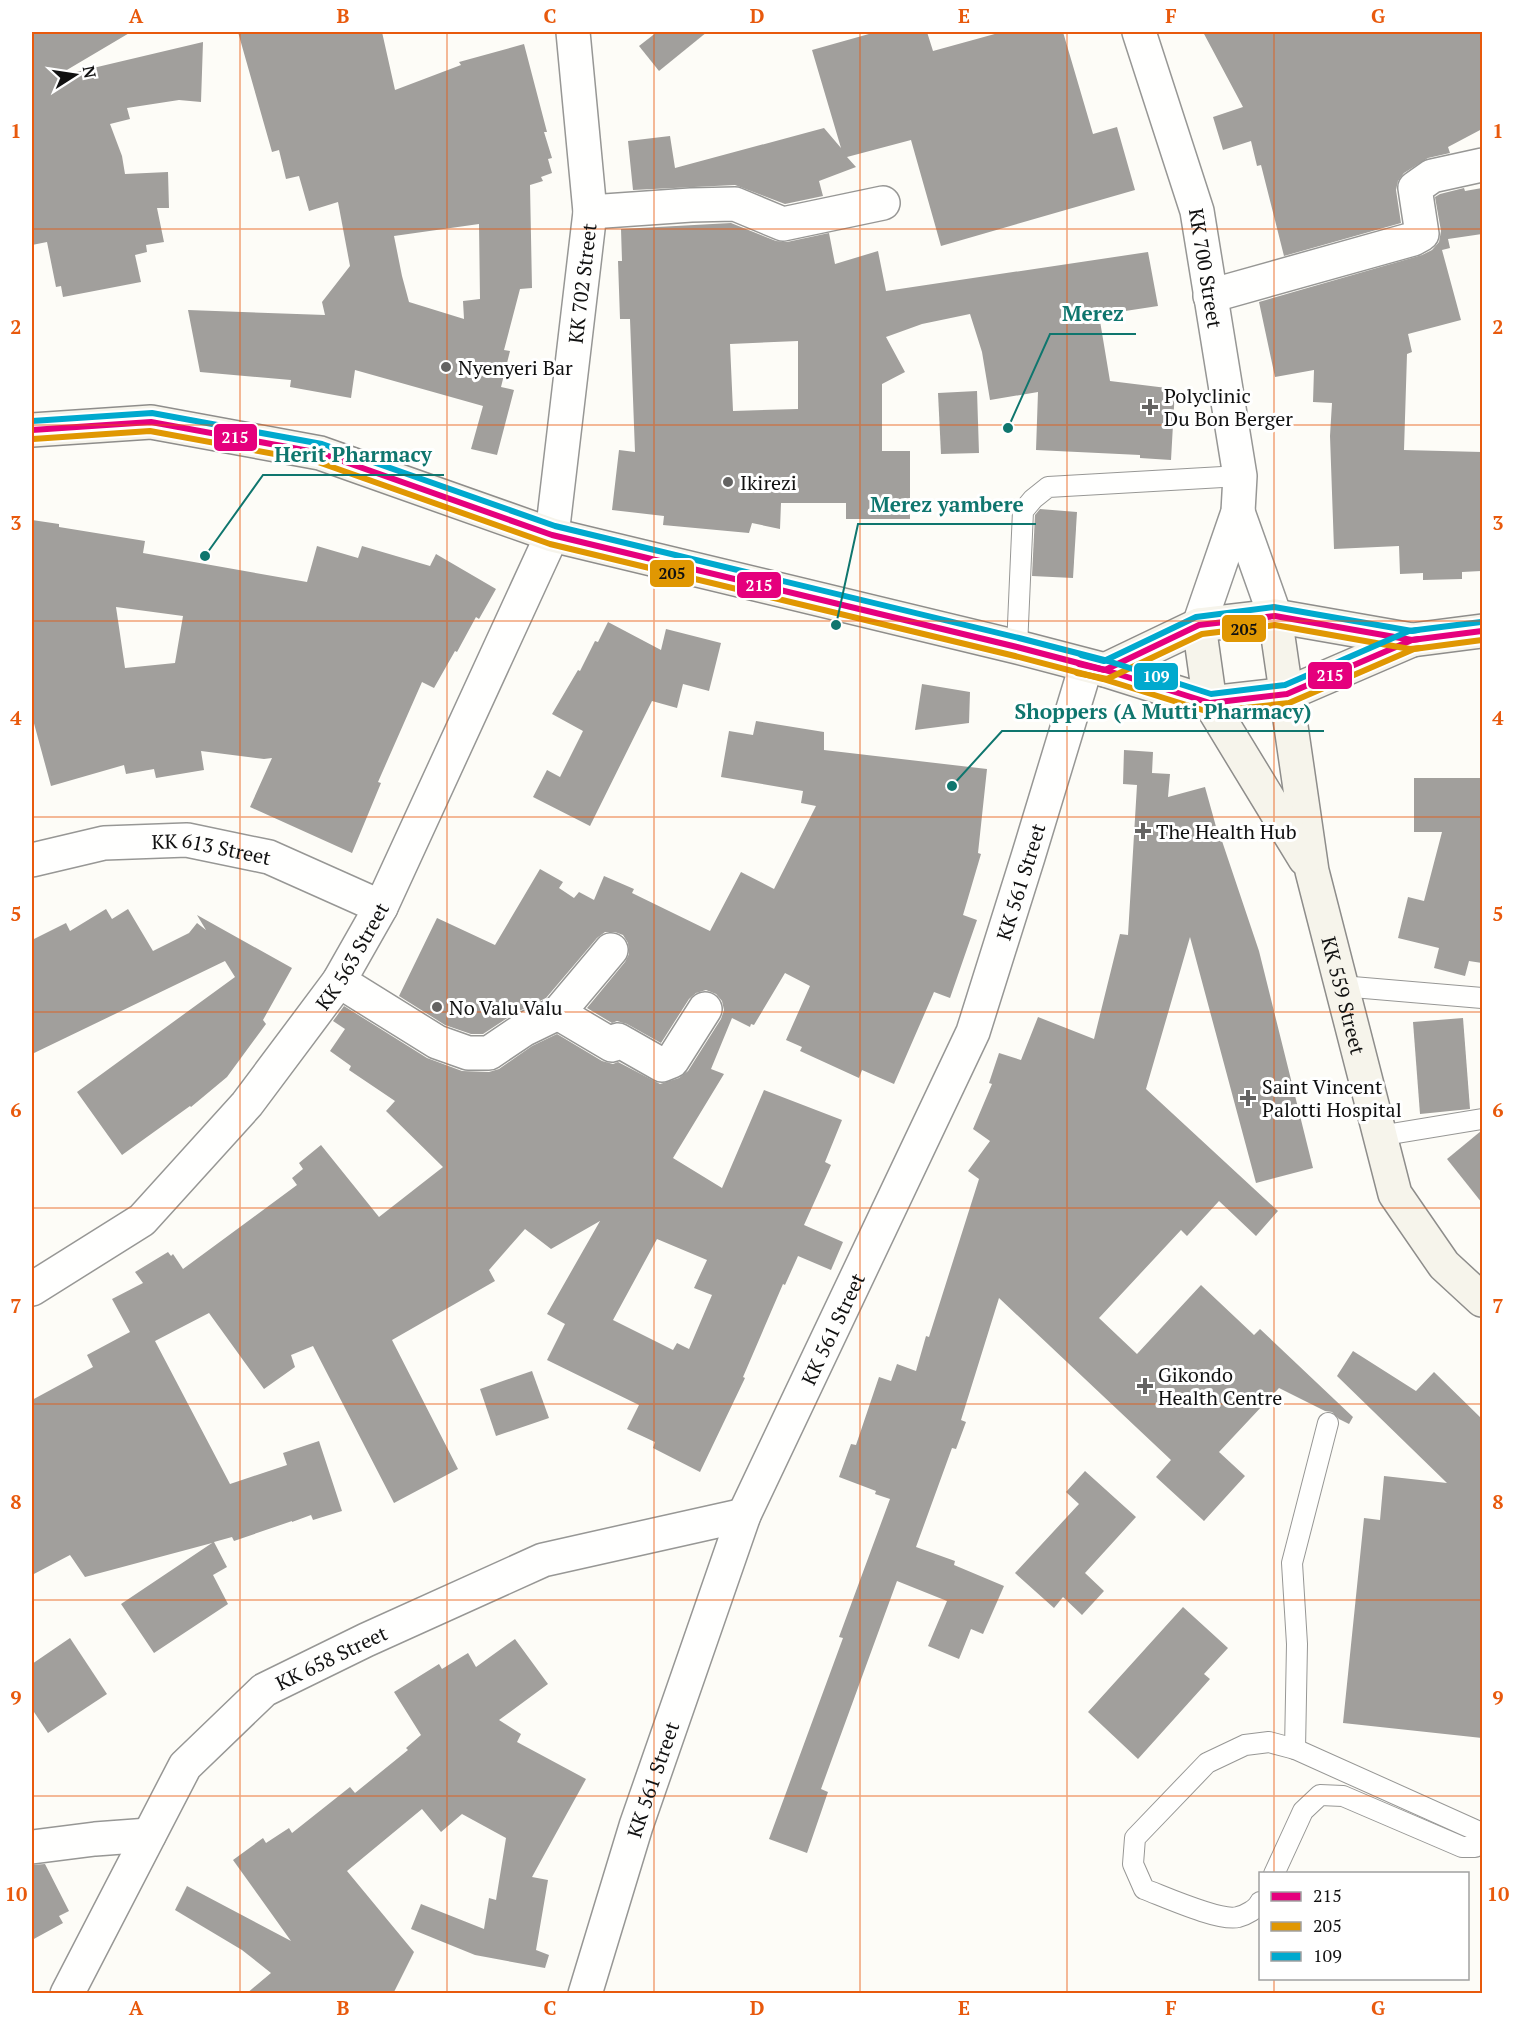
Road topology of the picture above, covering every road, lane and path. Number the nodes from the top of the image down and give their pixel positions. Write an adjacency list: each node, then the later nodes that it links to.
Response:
1 (573, 32): 5 (street, KK 702 Street)
2 (1139, 32): 6 (street, KK 700 Street)
3 (1482, 165): 6 (street)
4 (883, 202): 5 (street)
5 (590, 212): 10 (street, KK 702 Street)
6 (1210, 296): 8 (street, KK 700 Street)
7 (32, 430): 10 (main road)
8 (1240, 476): 9 (street, KK 700 Street); 15 (lane)
9 (1238, 512): 11 (street, KK 700 Street); 12 (street, KK 700 Street)
10 (552, 535): 15 (main road); 21 (street, KK 563 Street)
11 (1275, 616): 12 (main road); 14 (main road); 17 (main road, KK 559 Street)
12 (1198, 625): 16 (main road); 18 (main road, KK 559 Street)
13 (1482, 631): 14 (main road)
14 (1412, 639): 17 (main road)
15 (1017, 647): 16 (main road)
16 (1095, 668): 18 (main road); 33 (street, KK 561 Street)
17 (1287, 694): 18 (main road); 20 (main road, KK 559 Street)
18 (1210, 703): 20 (main road, KK 559 Street)
19 (32, 860): 21 (street, KK 613 Street)
20 (1312, 871): 24 (main road, KK 559 Street)
21 (381, 907): 23 (street, KK 563 Street)
22 (611, 950): 27 (street)
23 (339, 981): 27 (street); 30 (street, KK 563 Street)
24 (1341, 987): 25 (lane); 29 (main road, KK 559 Street)
25 (1482, 998)
26 (705, 1009): 27 (street)
27 (558, 1013)
28 (1482, 1119): 29 (lane)
29 (1379, 1136): 31 (main road, KK 559 Street)
30 (32, 1289)
31 (1482, 1300)
32 (1328, 1423): 34 (lane)
33 (744, 1515): 36 (street, KK 658 Street); 42 (street, KK 561 Street)
34 (1295, 1749): 35 (lane); 40 (lane)
35 (1482, 1833)
36 (149, 1835): 38 (street); 41 (street, KK 658 Street)
37 (1482, 1840): 39 (lane)
38 (32, 1847)
39 (1275, 1872)
40 (1259, 1904)
41 (67, 1994)
42 (585, 1994)

